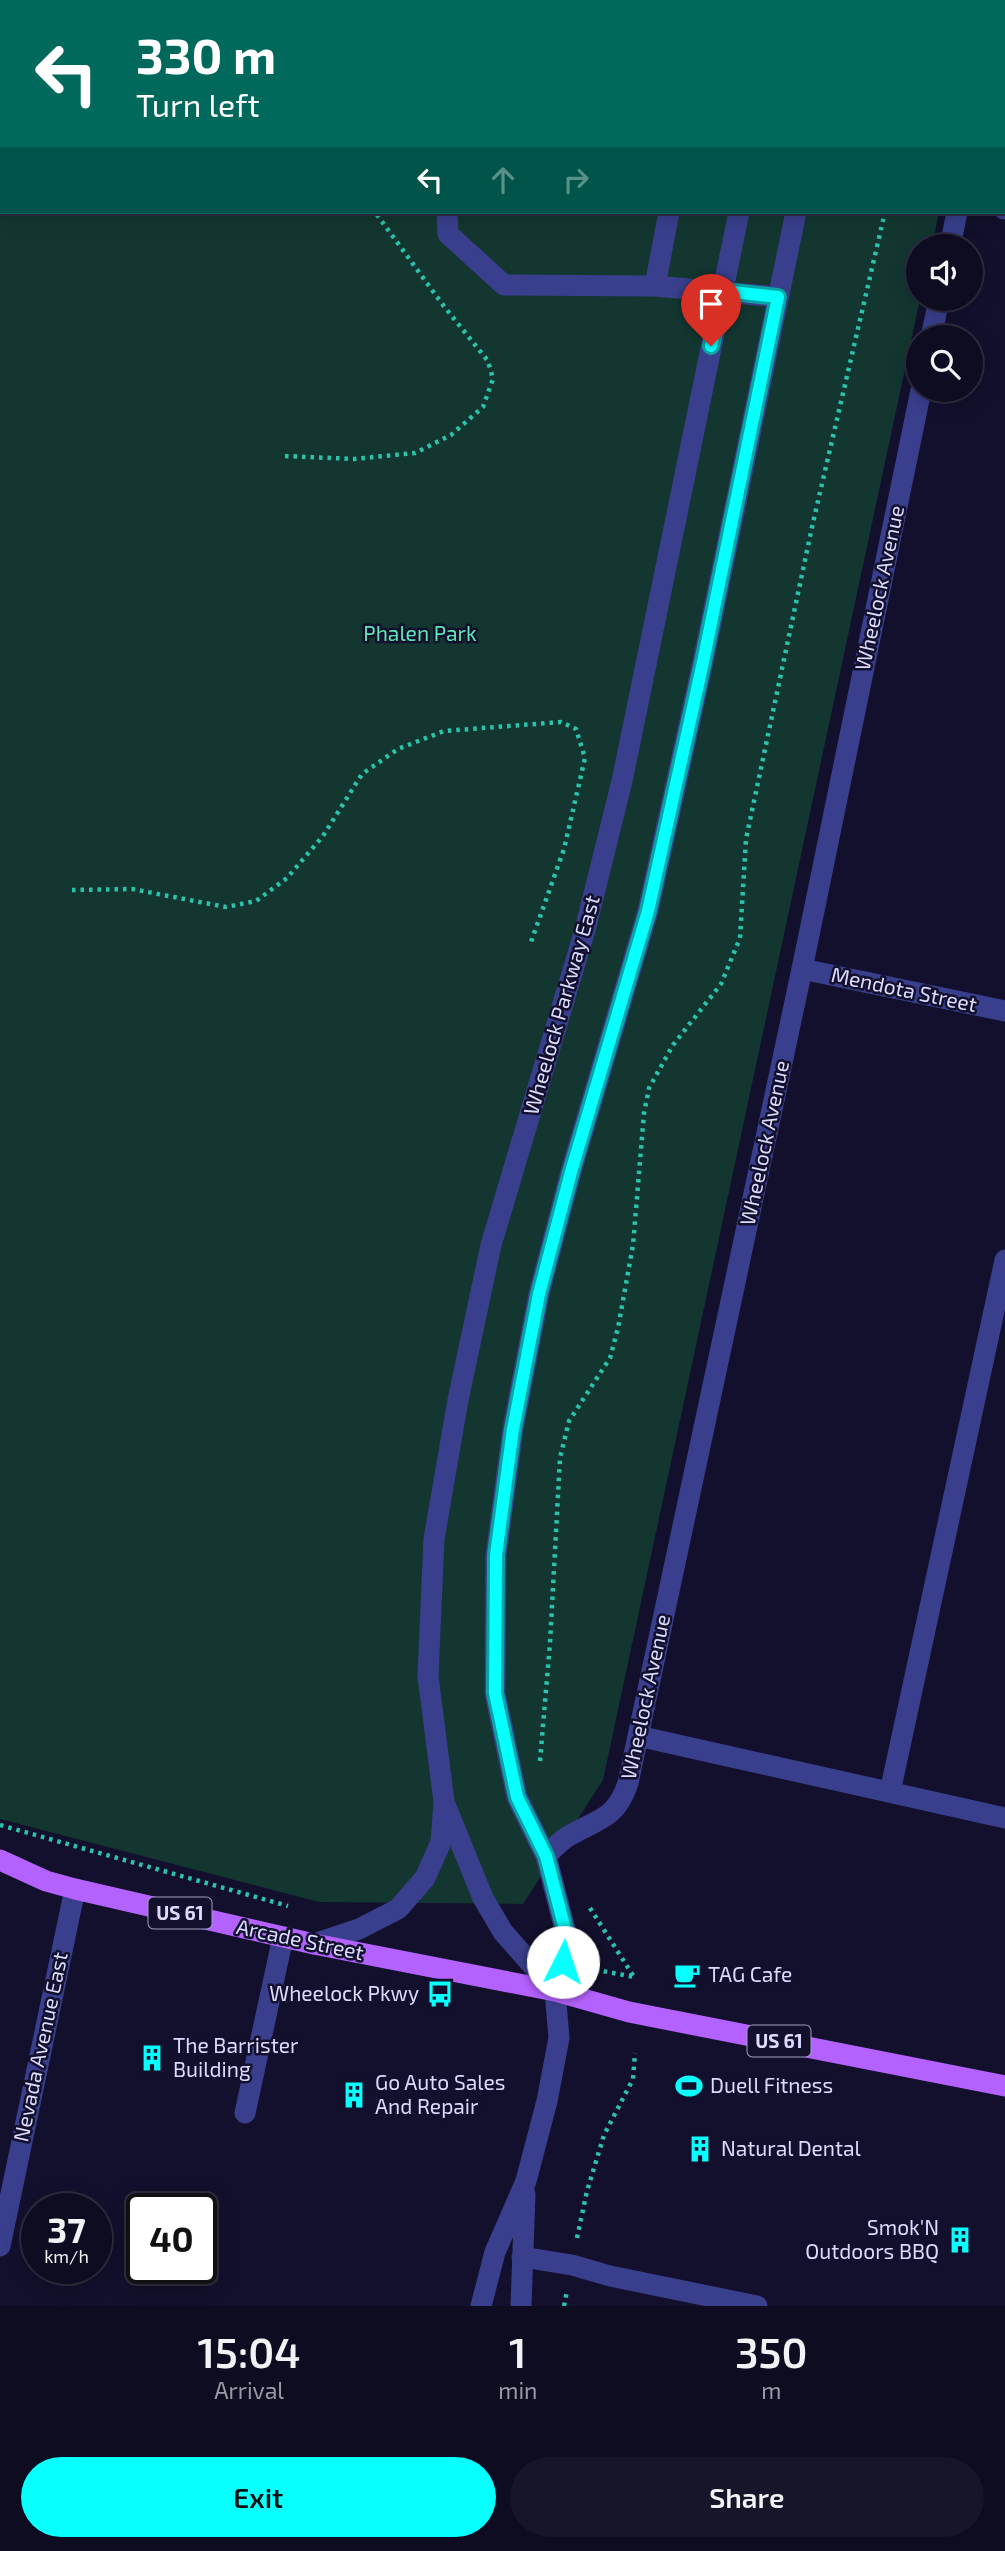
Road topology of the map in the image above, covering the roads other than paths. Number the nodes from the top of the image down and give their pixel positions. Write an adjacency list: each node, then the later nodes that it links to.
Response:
1 (447, 214): 7 (street)
2 (669, 214): 7 (street)
3 (739, 214): 8 (street, Wheelock Parkway East)
4 (796, 214): 9 (street)
5 (957, 214): 6 (street)
6 (953, 234)
7 (655, 286): 8 (street)
8 (723, 291): 9 (street); 16 (street, Wheelock Parkway East)
9 (778, 297): 18 (street)
10 (919, 402): 11 (street, Wheelock Avenue)
11 (802, 969): 12 (street, Mendota Street); 14 (street, Wheelock Avenue)
12 (1005, 1011)
13 (1005, 1260): 15 (street)
14 (638, 1736): 15 (street); 18 (street, Wheelock Avenue)
15 (890, 1792): 17 (street)
16 (444, 1802): 24 (street); 25 (street)
17 (1005, 1818)
18 (546, 1856): 25 (street)
19 (0, 1860): 21 (main road, Arcade Street / US 61)
20 (0, 1877): 21 (main road, Arcade Street / US 61)
21 (46, 1881): 22 (main road, Arcade Street / US 61)
22 (75, 1889): 23 (main road, Arcade Street / US 61); 29 (street, Nevada Avenue East)
23 (283, 1937): 24 (main road, Arcade Street / US 61); 27 (street)
24 (314, 1944): 25 (main road, Arcade Street / US 61)
25 (555, 1991): 26 (main road, US 61); 28 (street)
26 (1005, 2086)
27 (245, 2113)
28 (526, 2181): 30 (street); 31 (street)
29 (0, 2246)
30 (522, 2257): 32 (street); 33 (street)
31 (481, 2306)
32 (521, 2306)
33 (757, 2306)

